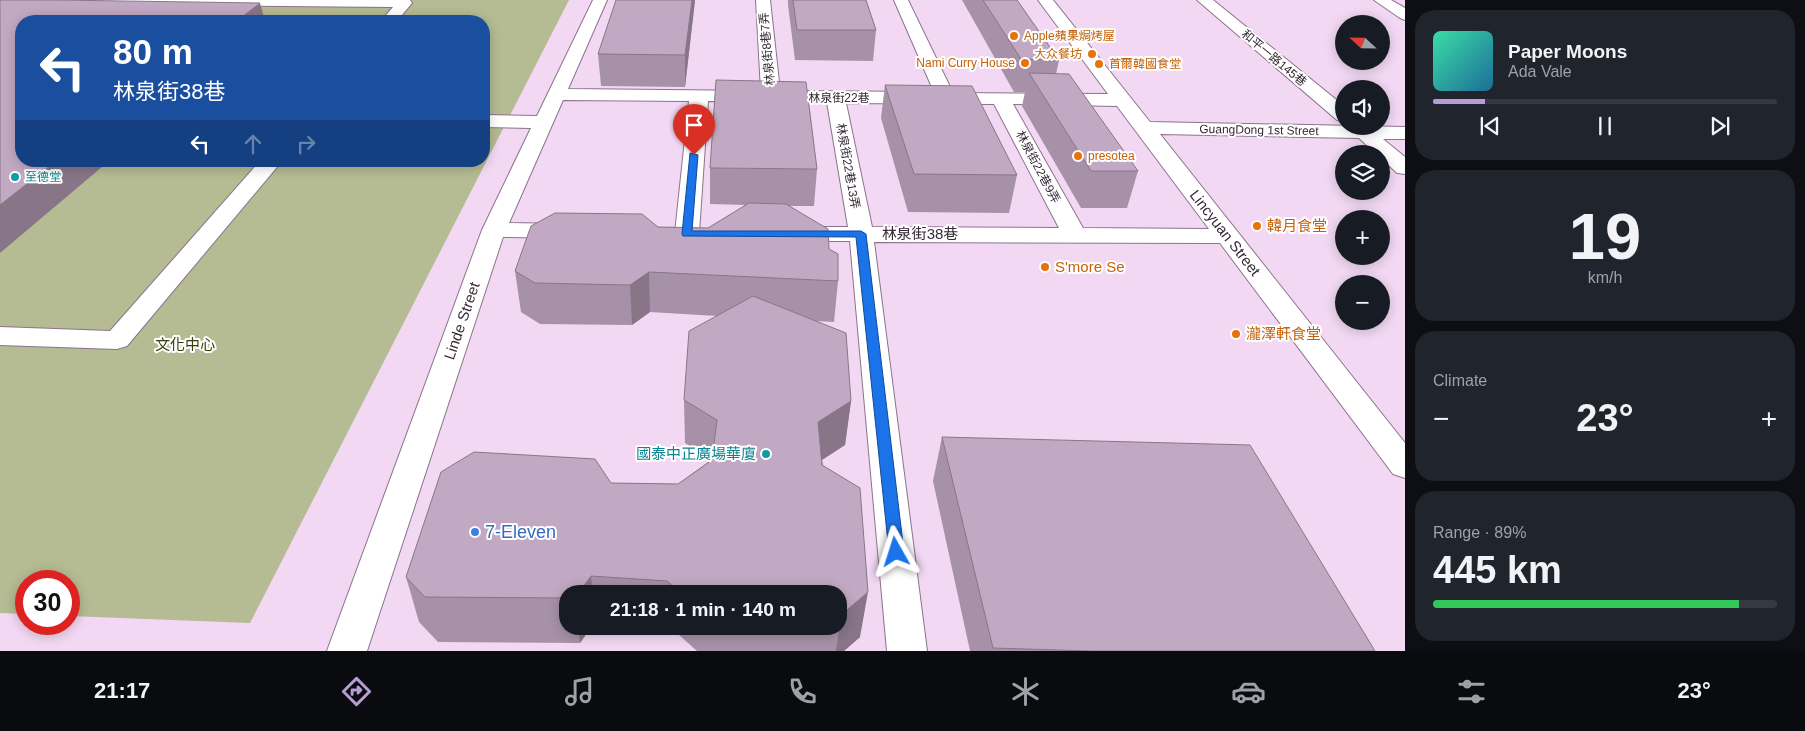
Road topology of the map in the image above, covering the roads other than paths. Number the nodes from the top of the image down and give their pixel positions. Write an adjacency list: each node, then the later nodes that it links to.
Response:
1 (69, 0): 8 (street)
2 (600, 0): 10 (street, Linde Street)
3 (763, 0): 12 (street, 林泉街8巷7弄)
4 (901, 0): 14 (street)
5 (1045, 0): 16 (street, Lincyuan Street)
6 (1204, 0): 17 (street, 和平一路145巷)
7 (1381, 0): 9 (street)
8 (394, 15)
9 (1405, 15)
10 (557, 94): 11 (street, 林泉街22巷); 19 (street, Linde Street)
11 (699, 97): 12 (street, 林泉街22巷); 29 (street)
12 (771, 97): 13 (street, 林泉街22巷)
13 (836, 98): 14 (street, 林泉街22巷); 31 (street, 林泉街22巷13弄)
14 (946, 98): 15 (street, 林泉街22巷)
15 (1001, 98): 16 (street, 林泉街22巷); 32 (street, 林泉街22巷9弄)
16 (1122, 100): 20 (street, Lincyuan Street)
17 (1335, 109)
18 (490, 121): 19 (street)
19 (544, 122): 27 (street, Linde Street)
20 (1144, 128): 21 (street, GuangDong 1st Street); 33 (street, Lincyuan Street)
21 (1335, 129)
22 (1390, 132): 23 (street, GuangDong 1st Street)
23 (1405, 133)
24 (1367, 135): 26 (street)
25 (267, 167): 34 (street)
26 (1405, 168)
27 (494, 230): 28 (street); 36 (street, Linde Street)
28 (590, 232)
29 (687, 233)
30 (774, 234): 31 (street, 林泉街38巷)
31 (861, 234): 32 (street, 林泉街38巷); 37 (street, 林泉街22巷13弄)
32 (1075, 235): 33 (street, 林泉街38巷)
33 (1227, 236): 35 (street, Lincyuan Street)
34 (0, 336)
35 (1405, 466)
36 (347, 651)
37 (908, 651)

